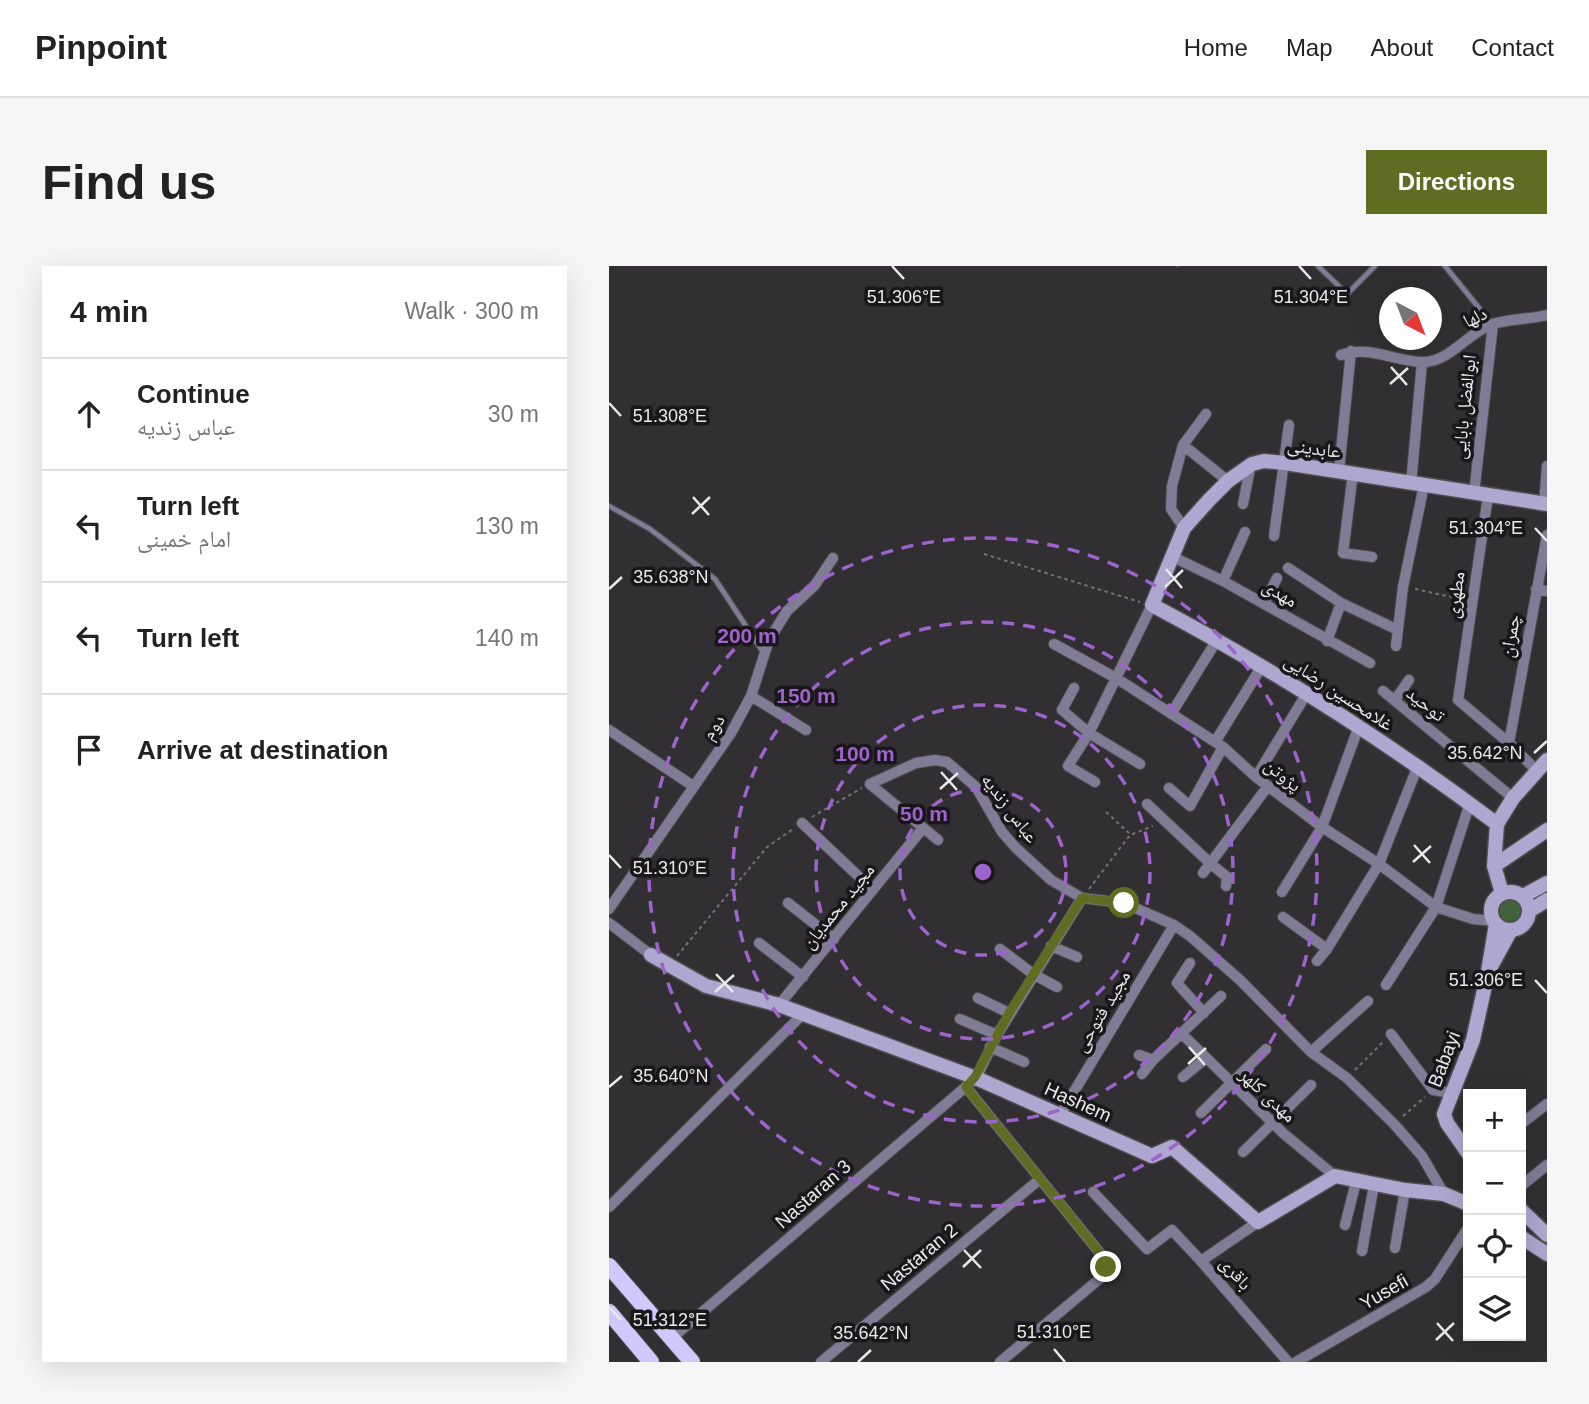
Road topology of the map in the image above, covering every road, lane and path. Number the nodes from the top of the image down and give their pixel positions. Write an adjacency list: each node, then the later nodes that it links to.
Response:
1 (1318, 266): 5 (lane)
2 (1364, 266): 5 (lane)
3 (1375, 266): 5 (lane)
4 (1445, 266): 7 (lane)
5 (1370, 271)
6 (1547, 316): 7 (street, دلها)
7 (1493, 324): 8 (street, دلها); 18 (street, ابوالفضل بابایی)
8 (1422, 362): 15 (street); 17 (street)
9 (1206, 414): 11 (street)
10 (1289, 425): 12 (street)
11 (1183, 445): 16 (street); 22 (street)
12 (1285, 463): 13 (street, عابدینی); 15 (street, عابدینی); 25 (street)
13 (1252, 464): 16 (street); 19 (street)
14 (1547, 466): 20 (street)
15 (1346, 472): 17 (street, عابدینی); 29 (street)
16 (1228, 481): 22 (street)
17 (1417, 485): 18 (street, عابدینی); 34 (street)
18 (1481, 495): 20 (street, عابدینی); 36 (street, مطهری)
19 (1243, 504)
20 (1546, 504)
21 (609, 506): 45 (lane)
22 (1184, 528): 28 (street)
23 (1245, 533): 33 (street)
24 (1547, 535): 27 (street, چمران)
25 (1275, 536)
26 (984, 554): 39 (path)
27 (1545, 554): 35 (street, چمران)
28 (1171, 556): 33 (street, مهدی); 39 (street)
29 (1372, 557)
30 (833, 558): 45 (street, دوم)
31 (1288, 568): 37 (street)
32 (1277, 578): 38 (street)
33 (1223, 581): 38 (street, مهدی)
34 (1403, 586): 36 (path); 40 (street)
35 (1542, 590): 60 (street, چمران)
36 (1472, 602): 60 (street, مطهری)
37 (1341, 603): 40 (street); 42 (street)
38 (1264, 604): 42 (street, مهدی)
39 (1152, 606): 41 (street, غلامحسین رضایی); 48 (street)
40 (1398, 630): 44 (street)
41 (1217, 640): 47 (street, غلامحسین رضایی); 55 (street)
42 (1327, 641): 46 (street, مهدی)
43 (1054, 644): 48 (street, پژوتن)
44 (1397, 646)
45 (765, 653): 53 (street, دوم)
46 (1370, 663)
47 (1262, 666): 52 (street, غلامحسین رضایی); 61 (street)
48 (1116, 678): 55 (street, پژوتن); 59 (street)
49 (1409, 680): 54 (street)
50 (1074, 688): 59 (street)
51 (1383, 691): 54 (street, توحید)
52 (1307, 693): 56 (street, غلامحسین رضایی); 65 (street)
53 (751, 696): 58 (street); 68 (street, دوم)
54 (1395, 701): 71 (street, توحید)
55 (1171, 713): 61 (street, پژوتن)
56 (1359, 726): 64 (street, غلامحسین رضایی); 78 (street)
57 (609, 730): 68 (street)
58 (806, 730)
59 (1089, 733): 62 (street); 66 (street)
60 (1509, 743): 63 (street)
61 (1219, 745): 65 (street, پژوتن); 70 (street)
62 (1140, 764)
63 (1543, 766): 71 (street)
64 (1417, 768): 72 (street, غلامحسین رضایی); 83 (street)
65 (1256, 777): 69 (street, پژوتن)
66 (1095, 782)
67 (870, 784): 76 (path); 79 (street); 92 (street, عباس زندیه)
68 (693, 786): 96 (street, دوم)
69 (1268, 786): 78 (street, پژوتن); 85 (street)
70 (1169, 788)
71 (1513, 797): 77 (street)
72 (1470, 803): 77 (street, غلامحسین رضایی); 95 (street)
73 (1147, 804): 75 (street)
74 (1105, 812): 81 (path)
75 (1164, 821): 81 (path); 85 (street)
76 (802, 823): 88 (street); 112 (path)
77 (1497, 824): 84 (street)
78 (1322, 827): 83 (street, پژوتن); 89 (street)
79 (923, 828): 82 (street); 88 (street, مجید محمدیان)
80 (1547, 830): 84 (street)
81 (1131, 835): 92 (path)
82 (938, 840)
83 (1379, 864): 95 (street, پژوتن); 107 (street)
84 (1494, 866): 90 (street)
85 (1207, 869): 87 (street)
86 (1547, 883): 91 (street)
87 (1226, 886)
88 (873, 890): 103 (street, مجید محمدیان)
89 (1283, 892)
90 (1502, 893): 91 (street); 100 (street)
91 (1523, 896): 97 (street)
92 (1082, 898): 101 (street, عباس زندیه); 105 (street)
93 (1547, 900): 97 (street)
94 (788, 903): 103 (street)
95 (1436, 906): 100 (street, پژوتن); 116 (street)
96 (609, 909)
97 (1529, 911): 102 (street)
98 (1283, 918): 107 (street)
99 (609, 923): 108 (street)
100 (1495, 923): 102 (street); 113 (street)
101 (1174, 925): 131 (street, عباس زندیه); 146 (street, مجید فتوحی)
102 (1511, 930): 113 (street)
103 (834, 939): 115 (street, مجید محمدیان)
104 (759, 943): 115 (street)
105 (1051, 946): 109 (street); 114 (street)
106 (1000, 949): 114 (street)
107 (1327, 949): 110 (street)
108 (652, 954): 112 (street, Hashem)
109 (1077, 957)
110 (1317, 961)
111 (1190, 963): 123 (street)
112 (670, 965): 121 (street, Hashem)
113 (1488, 972): 143 (street, Babayi)
114 (1033, 974): 117 (street); 122 (street)
115 (803, 977): 121 (street, مجید محمدیان)
116 (1386, 985)
117 (1057, 987)
118 (1221, 996): 123 (street)
119 (978, 998): 122 (street)
120 (1368, 1001): 131 (street)
121 (779, 1005): 124 (street, Hashem)
122 (1009, 1013): 128 (street)
123 (1204, 1013): 126 (street)
124 (802, 1015): 139 (street, Hashem); 162 (street)
125 (960, 1019): 128 (street)
126 (1182, 1034): 133 (street, مهدی کلهر); 134 (street)
127 (1391, 1034): 138 (path); 142 (street)
128 (997, 1035): 129 (street)
129 (990, 1047): 135 (street); 139 (street)
130 (1266, 1049): 140 (street)
131 (1311, 1052): 138 (street, عباس زندیه)
132 (1139, 1055): 134 (street)
133 (1205, 1059): 137 (street); 140 (street, مهدی کلهر)
134 (1153, 1060): 136 (street)
135 (1024, 1062)
136 (1142, 1074)
137 (1183, 1077)
138 (1347, 1078): 149 (street, عباس زندیه)
139 (971, 1082): 146 (street, Hashem); 154 (street); 176 (street, Nastaran 3)
140 (1231, 1083): 145 (street); 148 (street, مهدی کلهر)
141 (1311, 1085): 148 (street)
142 (1433, 1090): 143 (street); 149 (path)
143 (1452, 1093): 151 (street, Babayi)
144 (1547, 1104): 147 (street)
145 (1201, 1113)
146 (1060, 1115): 164 (street, Hashem)
147 (1526, 1120)
148 (1272, 1122): 150 (street); 153 (street, مهدی کلهر)
149 (1394, 1124): 160 (street, عباس زندیه)
150 (1243, 1152)
151 (1467, 1152)
152 (1547, 1165): 156 (street)
153 (1335, 1176): 155 (street); 164 (street)
154 (1040, 1179): 179 (street, Nastaran 2); 180 (street)
155 (1356, 1181): 157 (street); 165 (street)
156 (1526, 1181)
157 (1374, 1185): 158 (street); 171 (street)
158 (1405, 1190): 160 (street); 170 (street)
159 (1093, 1192): 173 (street)
160 (1444, 1194): 161 (street)
161 (1463, 1202)
162 (609, 1207)
163 (1526, 1215): 166 (street)
164 (1258, 1222): 173 (street, باقری)
165 (1345, 1225)
166 (1543, 1231): 168 (street)
167 (1463, 1236): 182 (street, Yusefi)
168 (1526, 1240)
169 (1526, 1241): 172 (street)
170 (1395, 1248)
171 (1362, 1251)
172 (1547, 1254)
173 (1201, 1261): 181 (street, باقری)
174 (609, 1266): 176 (main road)
175 (612, 1317): 177 (main road)
176 (672, 1338): 178 (main road)
177 (651, 1362)
178 (692, 1362)
179 (821, 1362)
180 (1000, 1362)
181 (1288, 1362)
182 (1296, 1362)

